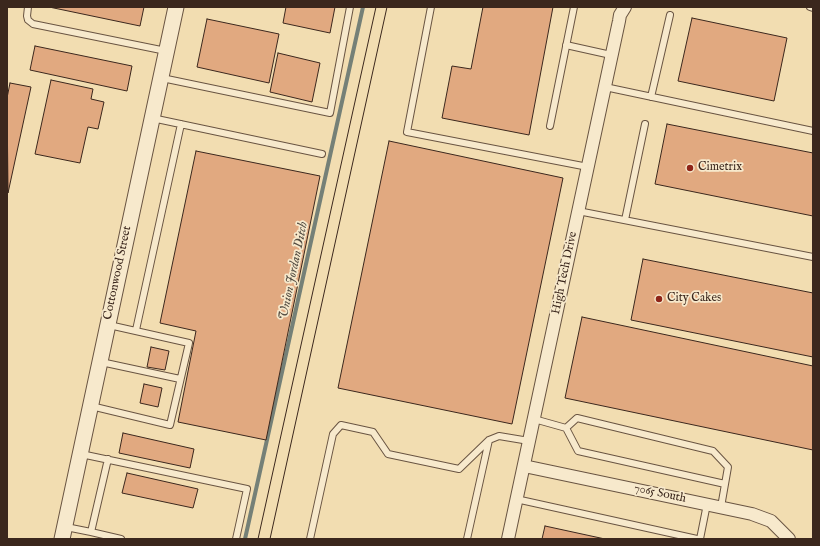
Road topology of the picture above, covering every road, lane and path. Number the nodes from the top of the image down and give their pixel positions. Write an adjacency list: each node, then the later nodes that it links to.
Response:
1 (28, 7): 9 (lane)
2 (176, 7): 9 (street, Cottonwood Street)
3 (350, 7): 11 (lane)
4 (431, 7): 20 (lane)
5 (574, 7): 8 (lane)
6 (625, 7): 10 (street, High Tech Drive)
7 (670, 15): 13 (lane)
8 (566, 45): 10 (lane); 17 (lane)
9 (166, 51): 11 (street, Cottonwood Street)
10 (611, 55): 12 (street, High Tech Drive)
11 (160, 78): 14 (street, Cottonwood Street)
12 (604, 87): 13 (lane); 20 (street, High Tech Drive)
13 (651, 97): 18 (lane)
14 (152, 118): 15 (lane); 24 (street, Cottonwood Street)
15 (181, 124): 19 (lane); 25 (lane)
16 (645, 124): 22 (lane)
17 (550, 126)
18 (813, 131)
19 (322, 154)
20 (588, 167): 21 (street, High Tech Drive)
21 (578, 211): 22 (lane); 29 (street, High Tech Drive)
22 (624, 220): 23 (lane)
23 (813, 257)
24 (107, 324): 25 (lane); 26 (street, Cottonwood Street)
25 (136, 330): 27 (lane)
26 (99, 361): 27 (lane); 28 (street, Cottonwood Street)
27 (180, 380): 28 (lane)
28 (90, 405): 33 (street, Cottonwood Street)
29 (534, 419): 30 (lane); 32 (street, High Tech Drive)
30 (566, 428): 36 (lane); 36 (lane)
31 (488, 440): 32 (lane); 44 (lane); 45 (lane)
32 (529, 441): 35 (street, High Tech Drive)
33 (80, 454): 34 (lane); 41 (street, Cottonwood Street)
34 (108, 459): 40 (lane); 43 (lane)
35 (524, 466): 37 (street, High Tech Drive); 38 (street, 7065 South)
36 (725, 484): 39 (lane)
37 (516, 499): 46 (street, High Tech Drive); 47 (lane)
38 (708, 504): 39 (street, 7065 South); 48 (lane)
39 (721, 507): 49 (street, 7065 South)
40 (92, 532): 41 (lane); 42 (lane)
41 (63, 533)
42 (121, 539)
43 (236, 539)
44 (310, 539)
45 (467, 539)
46 (508, 539)
47 (697, 539)
48 (700, 539)
49 (789, 539)

